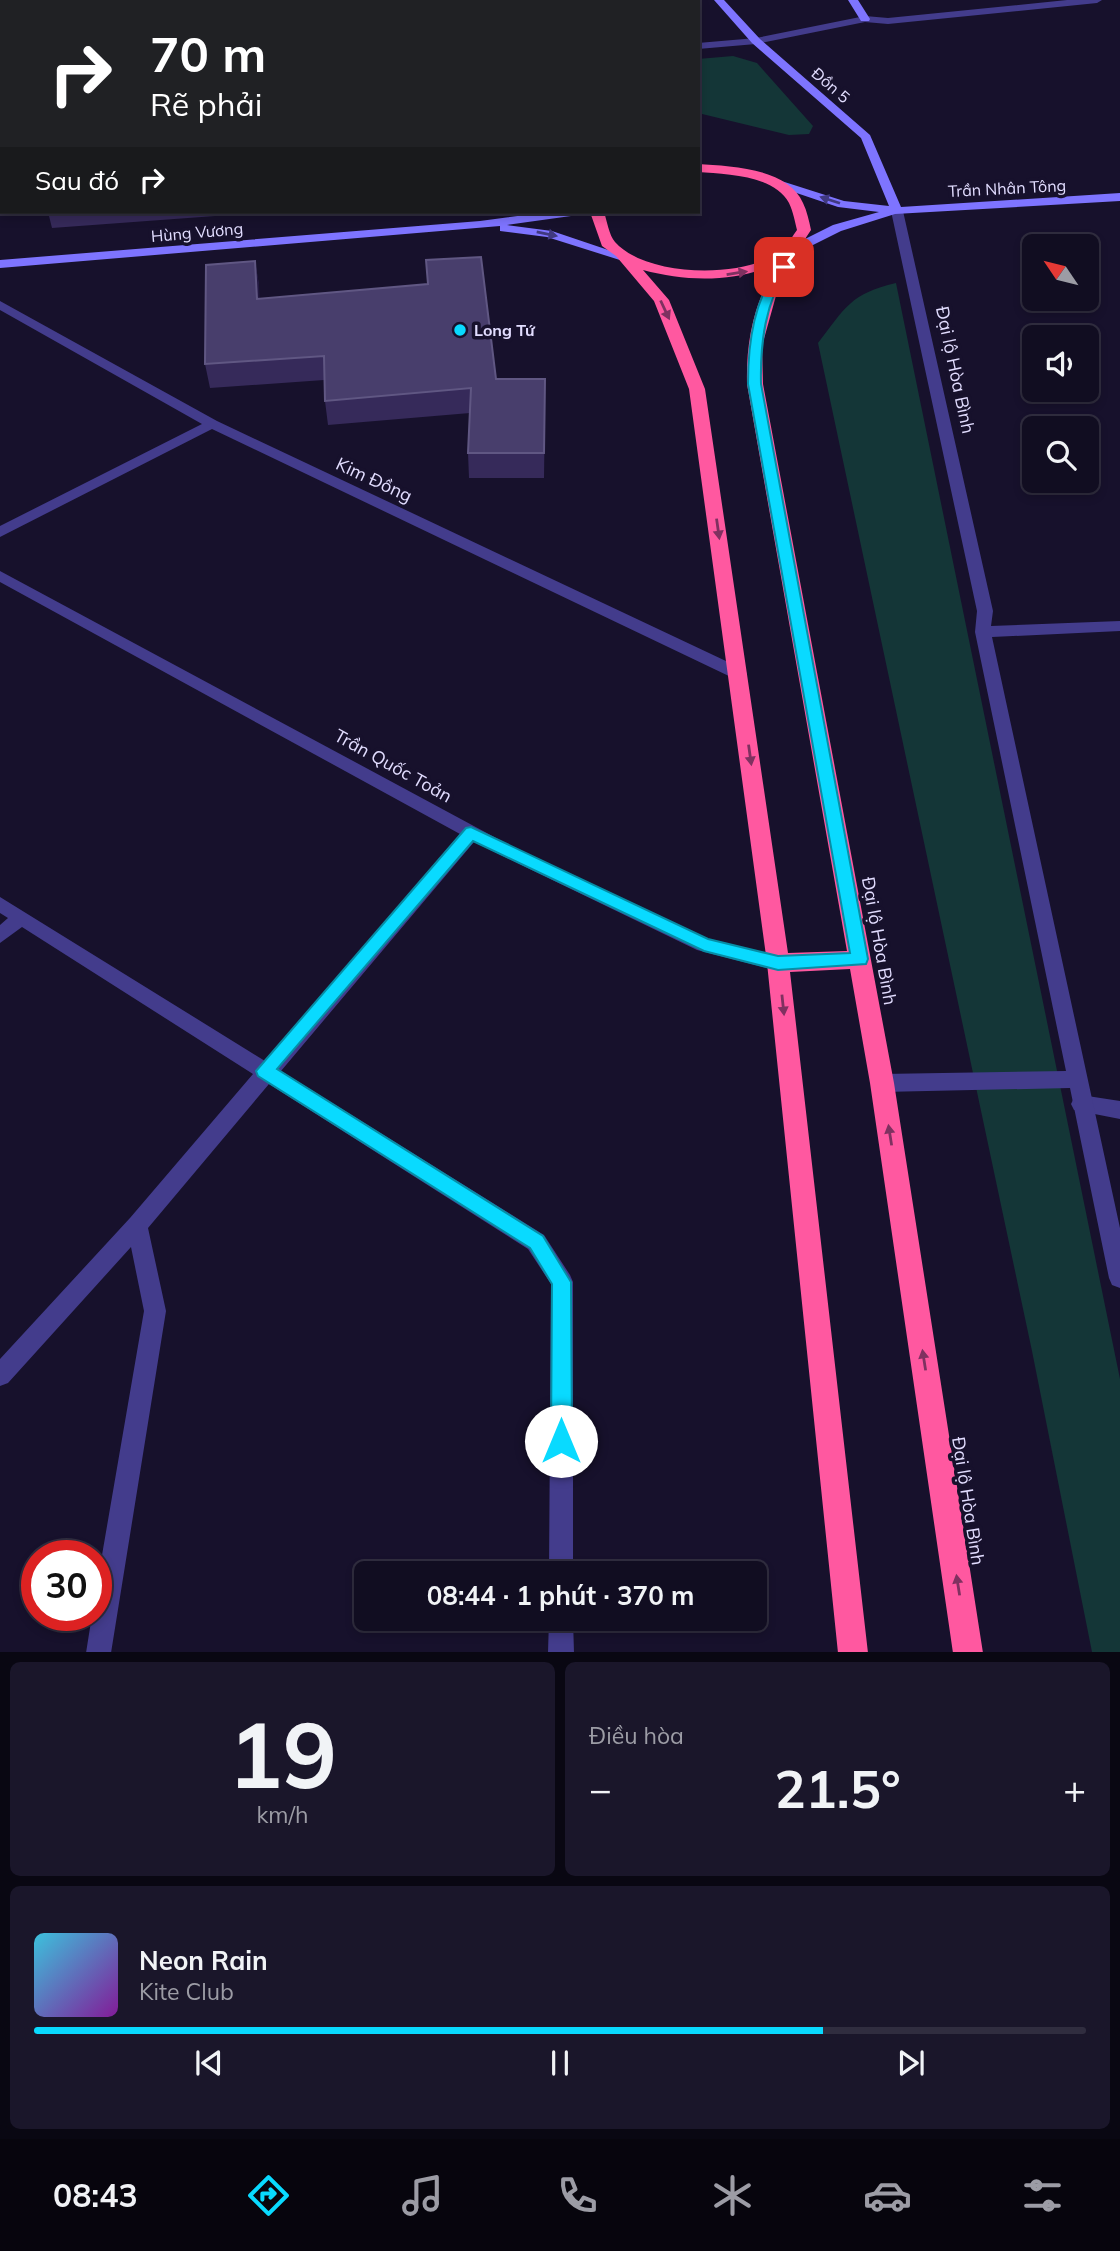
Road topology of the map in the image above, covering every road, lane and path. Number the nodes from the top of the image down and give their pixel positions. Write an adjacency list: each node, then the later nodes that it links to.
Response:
1 (719, 0): 5 (main road, Đồn 5)
2 (853, 0): 4 (main road)
3 (1097, 0): 4 (street)
4 (865, 19): 5 (street)
5 (756, 41): 6 (street); 11 (main road, Đồn 5)
6 (700, 46)
7 (700, 155): 9 (highway)
8 (700, 169): 9 (highway)
9 (750, 174): 11 (main road, one-way to 9); 15 (highway)
10 (1120, 197): 11 (main road, Trần Nhân Tông)
11 (897, 211): 15 (main road); 23 (street, Đại lộ Hòa Bình)
12 (557, 214): 14 (main road)
13 (597, 214): 16 (highway)
14 (480, 225): 16 (main road, one-way to 16); 17 (main road, Hùng Vương)
15 (797, 248): 16 (highway, one-way to 15); 29 (highway, Đại lộ Hòa Bình)
16 (623, 257): 24 (highway, one-way to 24)
17 (0, 264)
18 (0, 305): 19 (street, Kim Đồng)
19 (212, 424): 20 (street); 24 (street, Kim Đồng)
20 (0, 532)
21 (0, 576): 25 (street, Trần Quốc Toản)
22 (1120, 626): 23 (street)
23 (983, 632): 32 (street, Đại lộ Hòa Bình)
24 (739, 674): 30 (highway, one-way to 30)
25 (471, 833): 30 (street, Trần Quốc Toản); 31 (street)
26 (0, 904): 27 (street)
27 (21, 917): 28 (street); 31 (street)
28 (0, 936)
29 (860, 959): 30 (highway); 33 (highway, Đại lộ Hòa Bình)
30 (778, 963): 43 (highway, one-way to 43)
31 (265, 1071): 36 (street); 39 (street)
32 (1075, 1079): 33 (street); 34 (street, Đại lộ Hòa Bình)
33 (882, 1083): 44 (highway, Đại lộ Hòa Bình, one-way to 33)
34 (1081, 1104): 35 (street); 37 (street, Đại lộ Hòa Bình)
35 (1120, 1110)
36 (137, 1225): 38 (street); 41 (street)
37 (1120, 1278)
38 (0, 1375)
39 (561, 1561)
40 (561, 1631): 42 (street)
41 (98, 1652)
42 (561, 1652)
43 (853, 1652)
44 (968, 1652)

